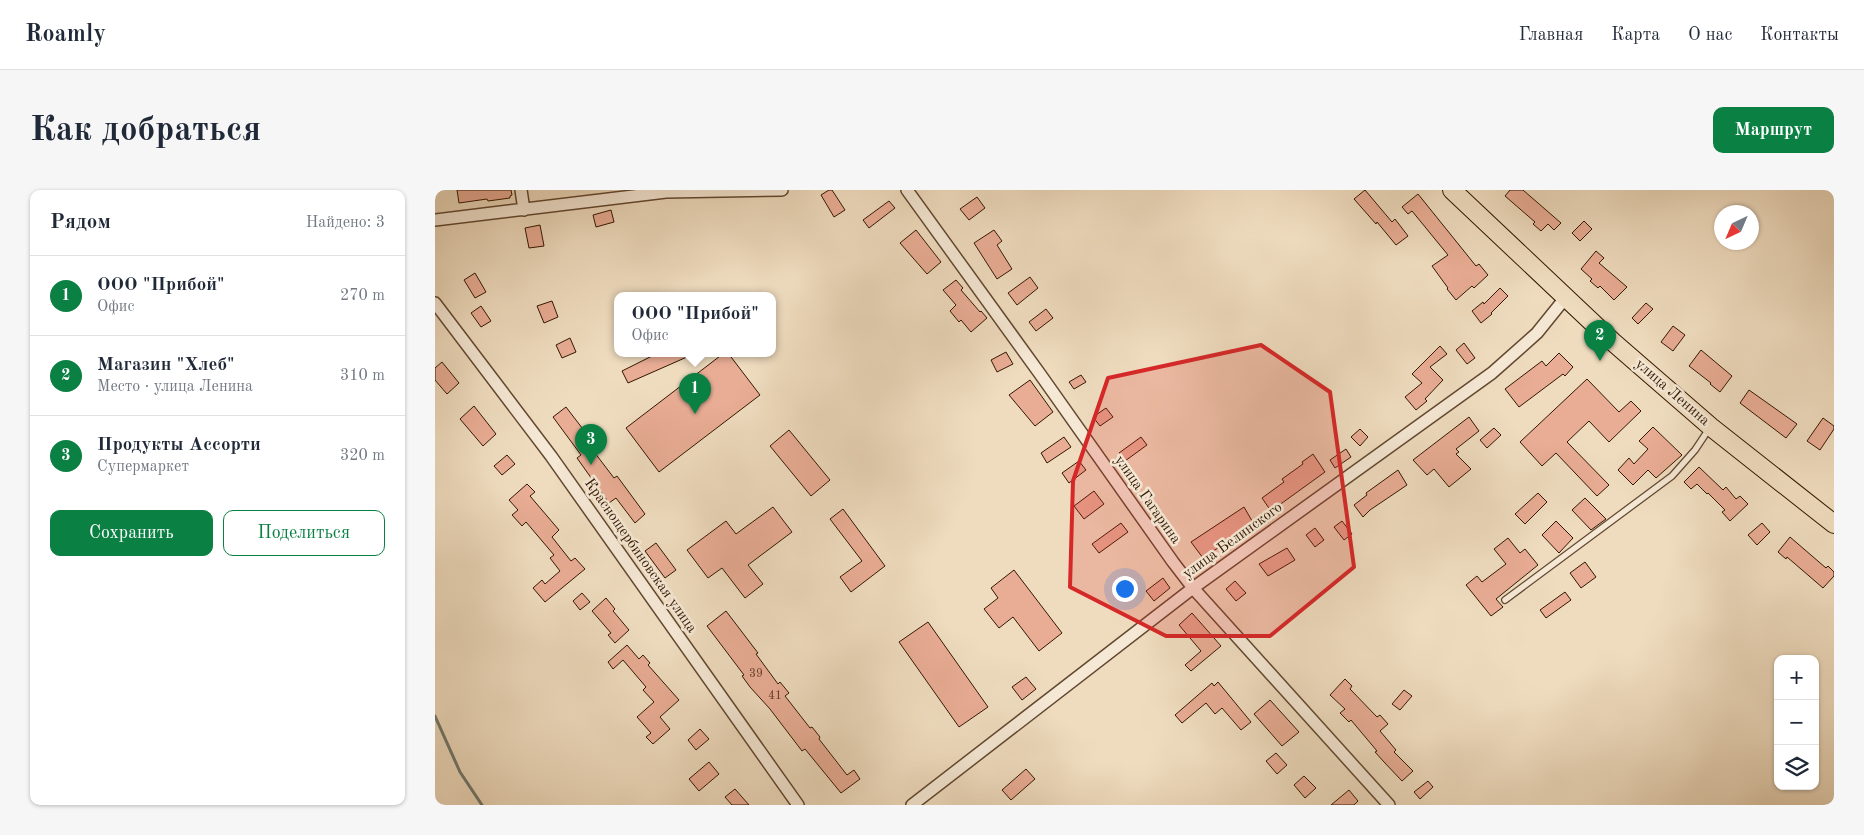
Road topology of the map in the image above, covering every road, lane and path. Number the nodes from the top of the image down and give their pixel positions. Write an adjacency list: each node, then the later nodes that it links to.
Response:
1 (521, 190): 5 (street)
2 (782, 190): 5 (street)
3 (907, 190): 11 (street, улица Гагарина)
4 (1452, 190): 7 (main road, улица Ленина)
5 (524, 210): 6 (street)
6 (435, 220)
7 (1566, 297): 9 (main road, улица Ленина); 11 (street, улица Белинского)
8 (435, 303): 13 (street, Краснощербиновская улица)
9 (1711, 427): 10 (main road, улица Ленина); 12 (lane)
10 (1834, 524)
11 (1193, 588): 14 (street, улица Белинского); 15 (street, улица Гагарина)
12 (1505, 600)
13 (799, 805)
14 (912, 805)
15 (1389, 805)

